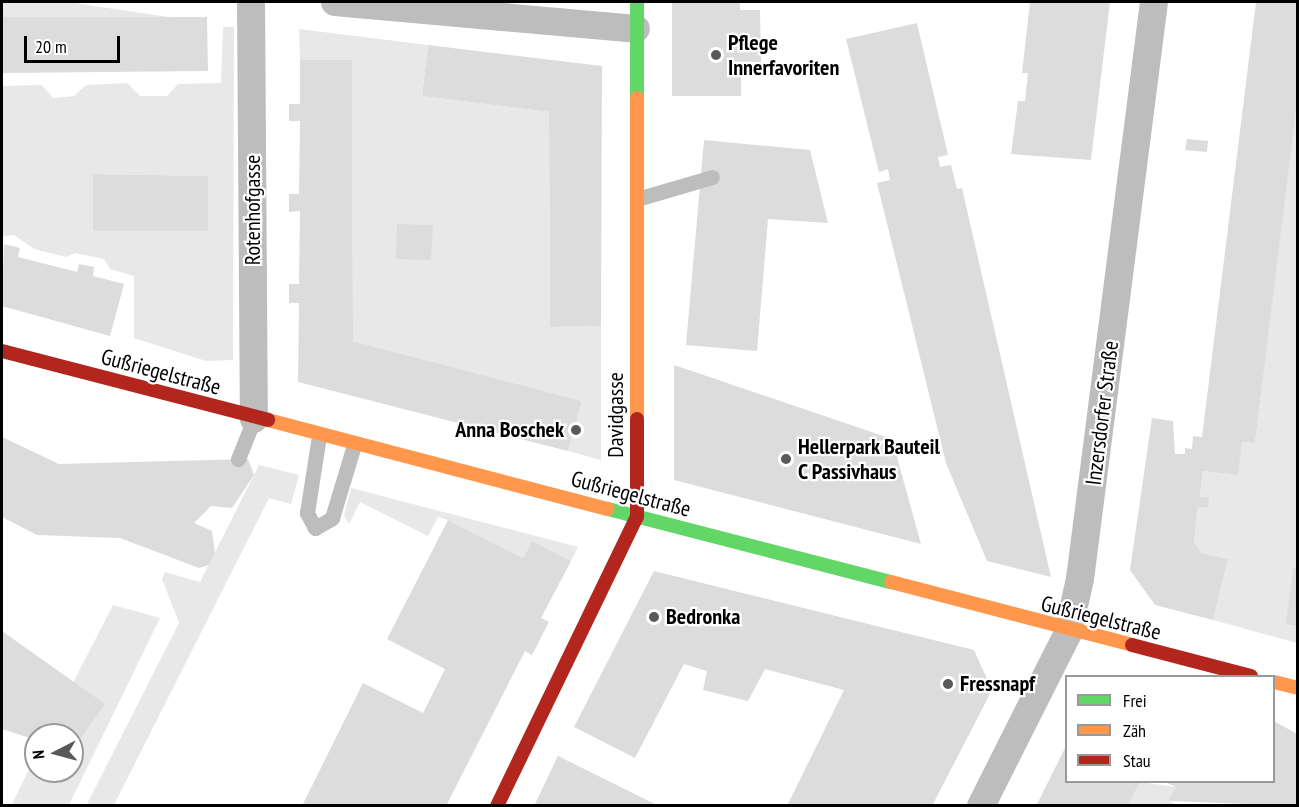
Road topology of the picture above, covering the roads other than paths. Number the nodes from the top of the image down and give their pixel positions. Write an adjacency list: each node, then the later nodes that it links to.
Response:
1 (251, 2): 8 (street, Rotenhofgasse)
2 (335, 2): 4 (street)
3 (1154, 2): 13 (street, Inzersdorfer Straße)
4 (637, 15): 6 (street, Davidgasse)
5 (712, 177): 6 (lane)
6 (637, 199): 12 (street, Davidgasse)
7 (2, 351): 8 (street, Gußriegelstraße)
8 (254, 419): 9 (street, Gußriegelstraße); 11 (lane)
9 (319, 436): 10 (street, Gußriegelstraße); 10 (lane)
10 (354, 445): 12 (street, Gußriegelstraße)
11 (238, 459)
12 (637, 517): 13 (street, Gußriegelstraße); 17 (street, Davidgasse)
13 (1068, 633): 14 (street, Gußriegelstraße); 18 (street, Inzersdorfer Straße)
14 (1247, 675)
15 (1275, 682): 16 (street)
16 (1298, 688)
17 (497, 806)
18 (981, 806)

